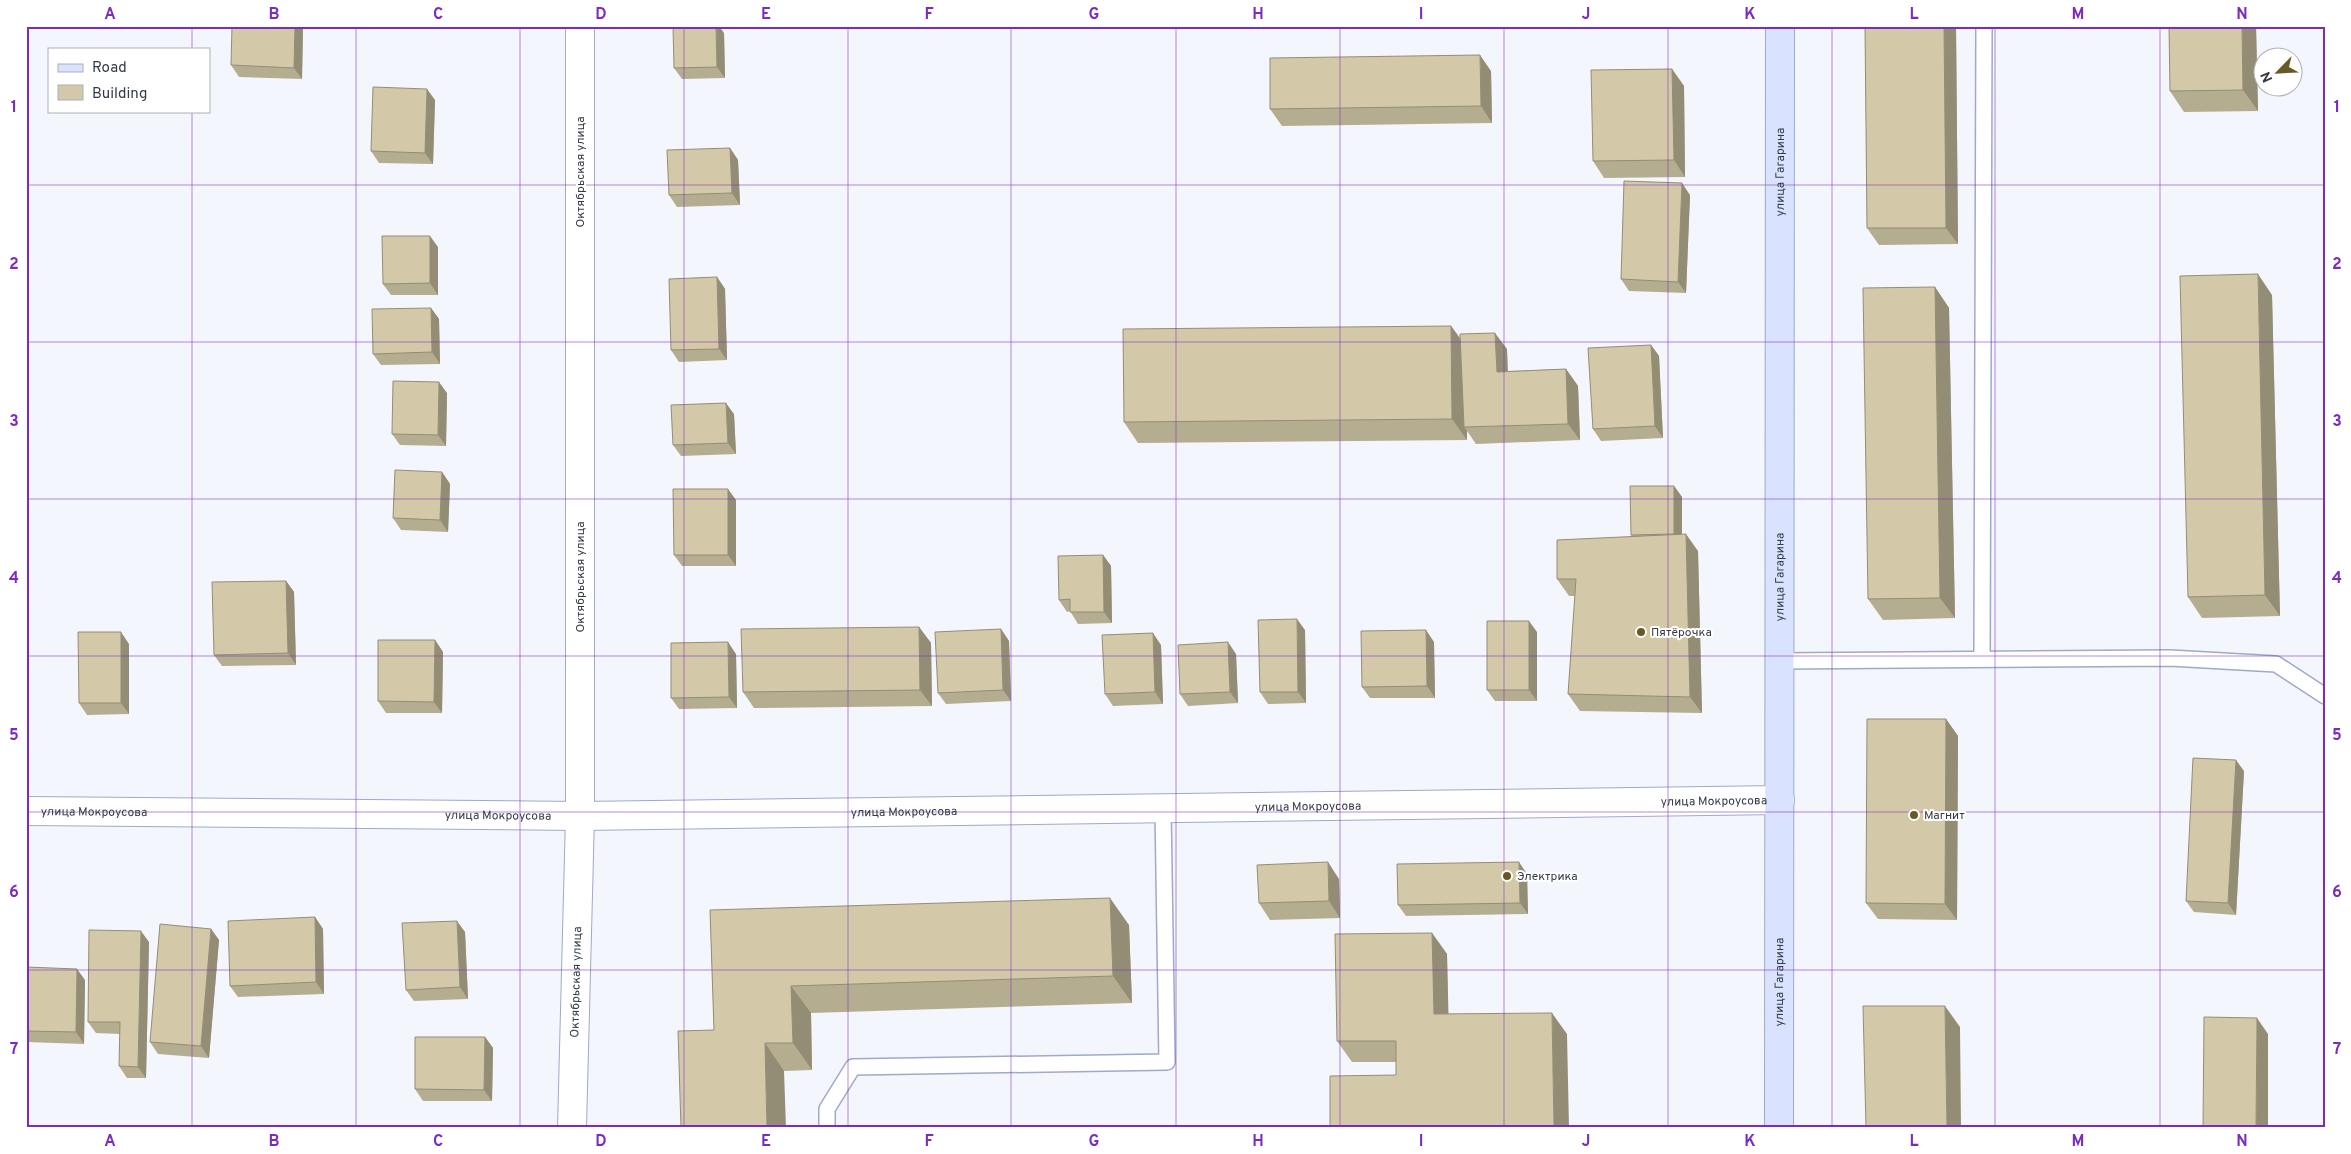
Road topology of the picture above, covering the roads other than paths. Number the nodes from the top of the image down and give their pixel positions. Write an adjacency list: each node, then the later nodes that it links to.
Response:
1 (580, 26): 10 (street, Октябрьская улица)
2 (1780, 26): 5 (main road, улица Гагарина)
3 (1984, 26): 4 (lane)
4 (1982, 659): 5 (lane); 6 (lane)
5 (1780, 661): 7 (main road, улица Гагарина)
6 (2325, 696)
7 (1780, 800): 8 (street, улица Мокроусова); 13 (main road, улица Гагарина)
8 (1163, 809): 10 (street, улица Мокроусова); 12 (lane)
9 (26, 811): 10 (street, улица Мокроусова)
10 (580, 816): 11 (street, Октябрьская улица)
11 (572, 1128)
12 (826, 1128)
13 (1779, 1128)

